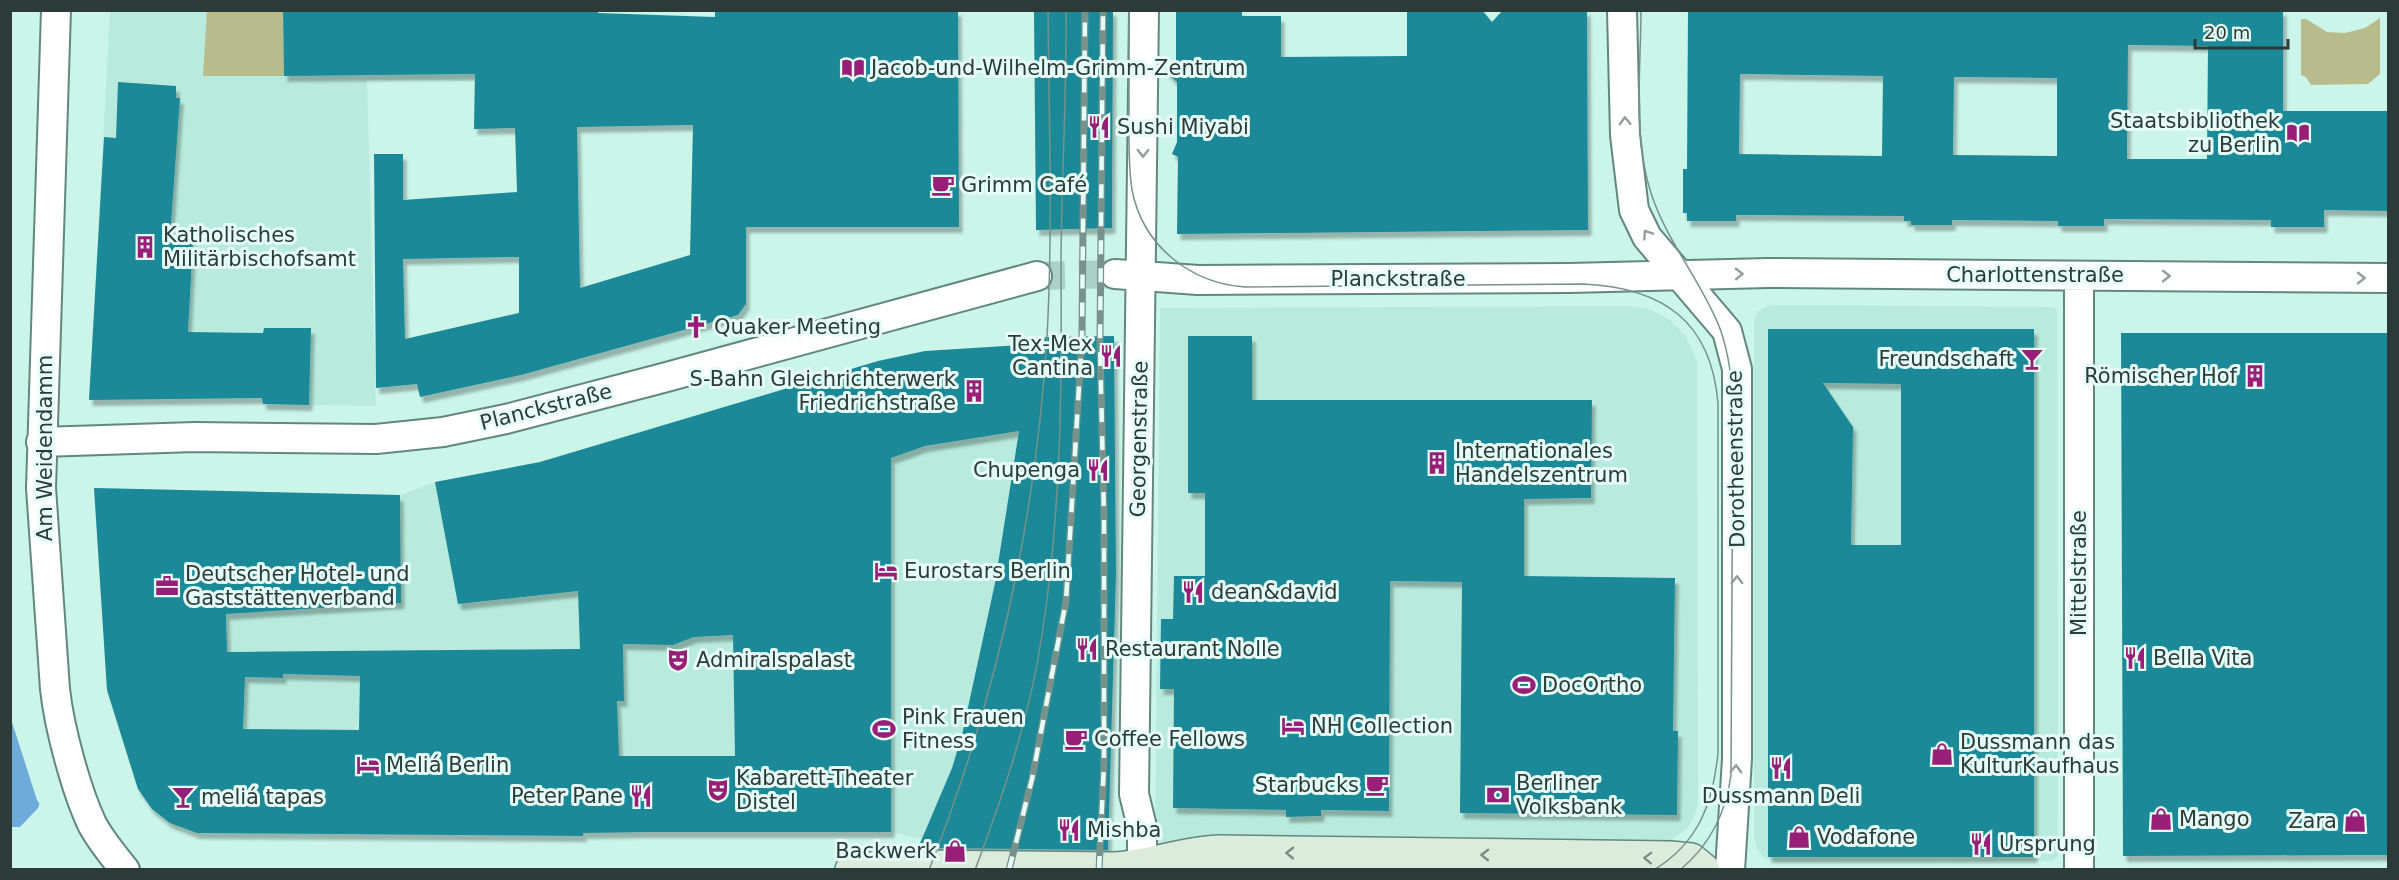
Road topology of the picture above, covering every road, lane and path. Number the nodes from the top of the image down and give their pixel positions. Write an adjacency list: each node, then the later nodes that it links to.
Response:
1 (56, 10): 9 (street, Am Weidendamm)
2 (1144, 10): 4 (street, Georgenstraße, one-way to 4)
3 (1622, 10): 6 (street, Dorotheenstraße, one-way to 3)
4 (1128, 275): 6 (street, Planckstraße); 10 (street, Georgenstraße)
5 (1037, 276): 9 (street, Planckstraße)
6 (1681, 276): 7 (street, Charlottenstraße, one-way to 7); 14 (street, Dorotheenstraße, one-way to 6)
7 (2079, 276): 8 (street, Charlottenstraße, one-way to 8); 15 (street, Mittelstraße)
8 (2388, 278)
9 (41, 442): 11 (street, Am Weidendamm)
10 (1142, 867): 12 (main road); 13 (main road, one-way to 10)
11 (125, 870)
12 (852, 870)
13 (1703, 870)
14 (1730, 870)
15 (2079, 870)

